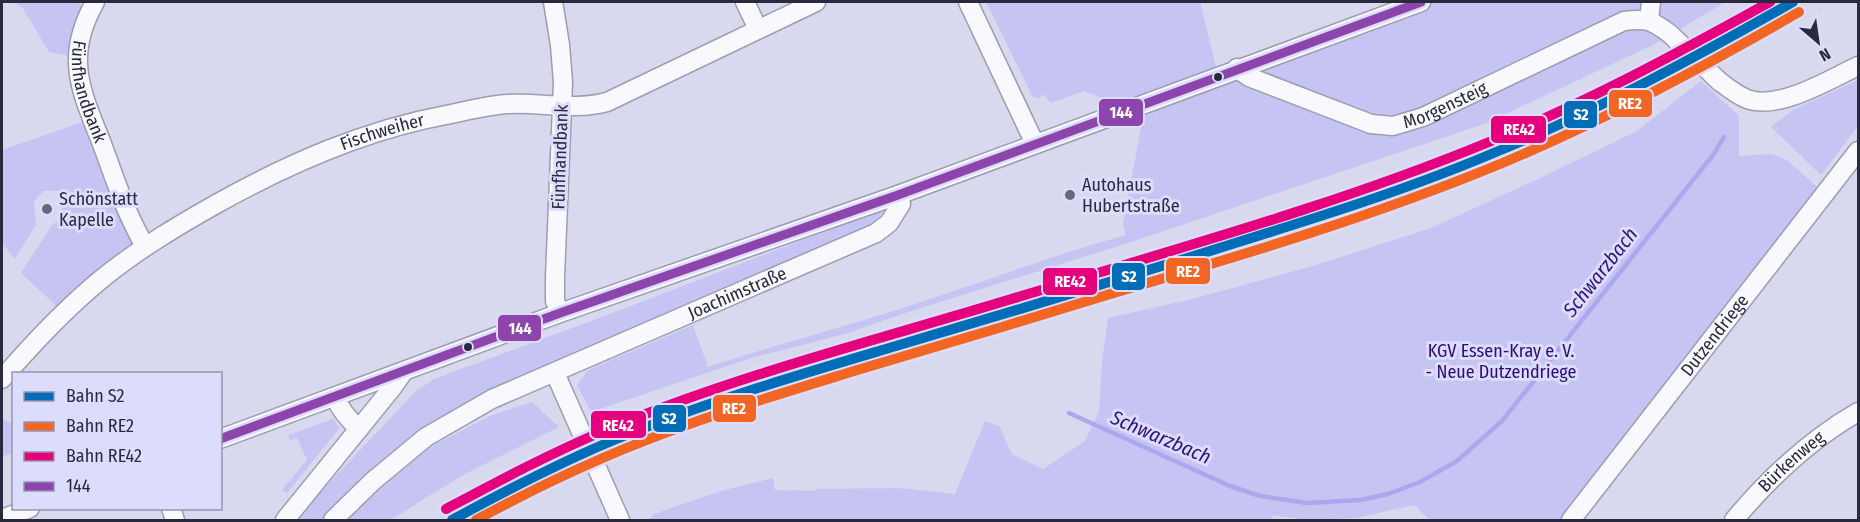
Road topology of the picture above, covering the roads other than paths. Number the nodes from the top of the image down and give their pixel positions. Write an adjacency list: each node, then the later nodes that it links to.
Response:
1 (95, 2): 15 (street, Fünfhandbank)
2 (553, 2): 11 (street, Fünfhandbank)
3 (745, 2): 8 (street)
4 (816, 2): 8 (street, Fischweiher)
5 (968, 2): 12 (street)
6 (1421, 2): 10 (street)
7 (1650, 11): 9 (street, Morgensteig, bridge); 10 (street, Morgensteig)
8 (759, 29): 11 (street, Fischweiher)
9 (1858, 66)
10 (1237, 68): 12 (street)
11 (562, 106): 15 (street, Fischweiher); 16 (street, Fünfhandbank)
12 (1035, 144): 14 (street)
13 (1858, 151): 29 (street, Dutzendriege)
14 (898, 195): 16 (street); 18 (street, Joachimstraße)
15 (145, 246): 19 (street, Fischweiher)
16 (560, 313): 17 (street)
17 (404, 371): 20 (street); 22 (street)
18 (555, 374): 27 (street, Joachimstraße); 28 (street)
19 (2, 379)
20 (335, 397): 22 (street); 23 (street)
21 (1858, 412): 30 (street, Bürkenweg)
22 (359, 429): 26 (street)
23 (222, 438)
24 (25, 510): 25 (street)
25 (2, 519)
26 (285, 520)
27 (333, 520)
28 (620, 520)
29 (1571, 520)
30 (1734, 520)

